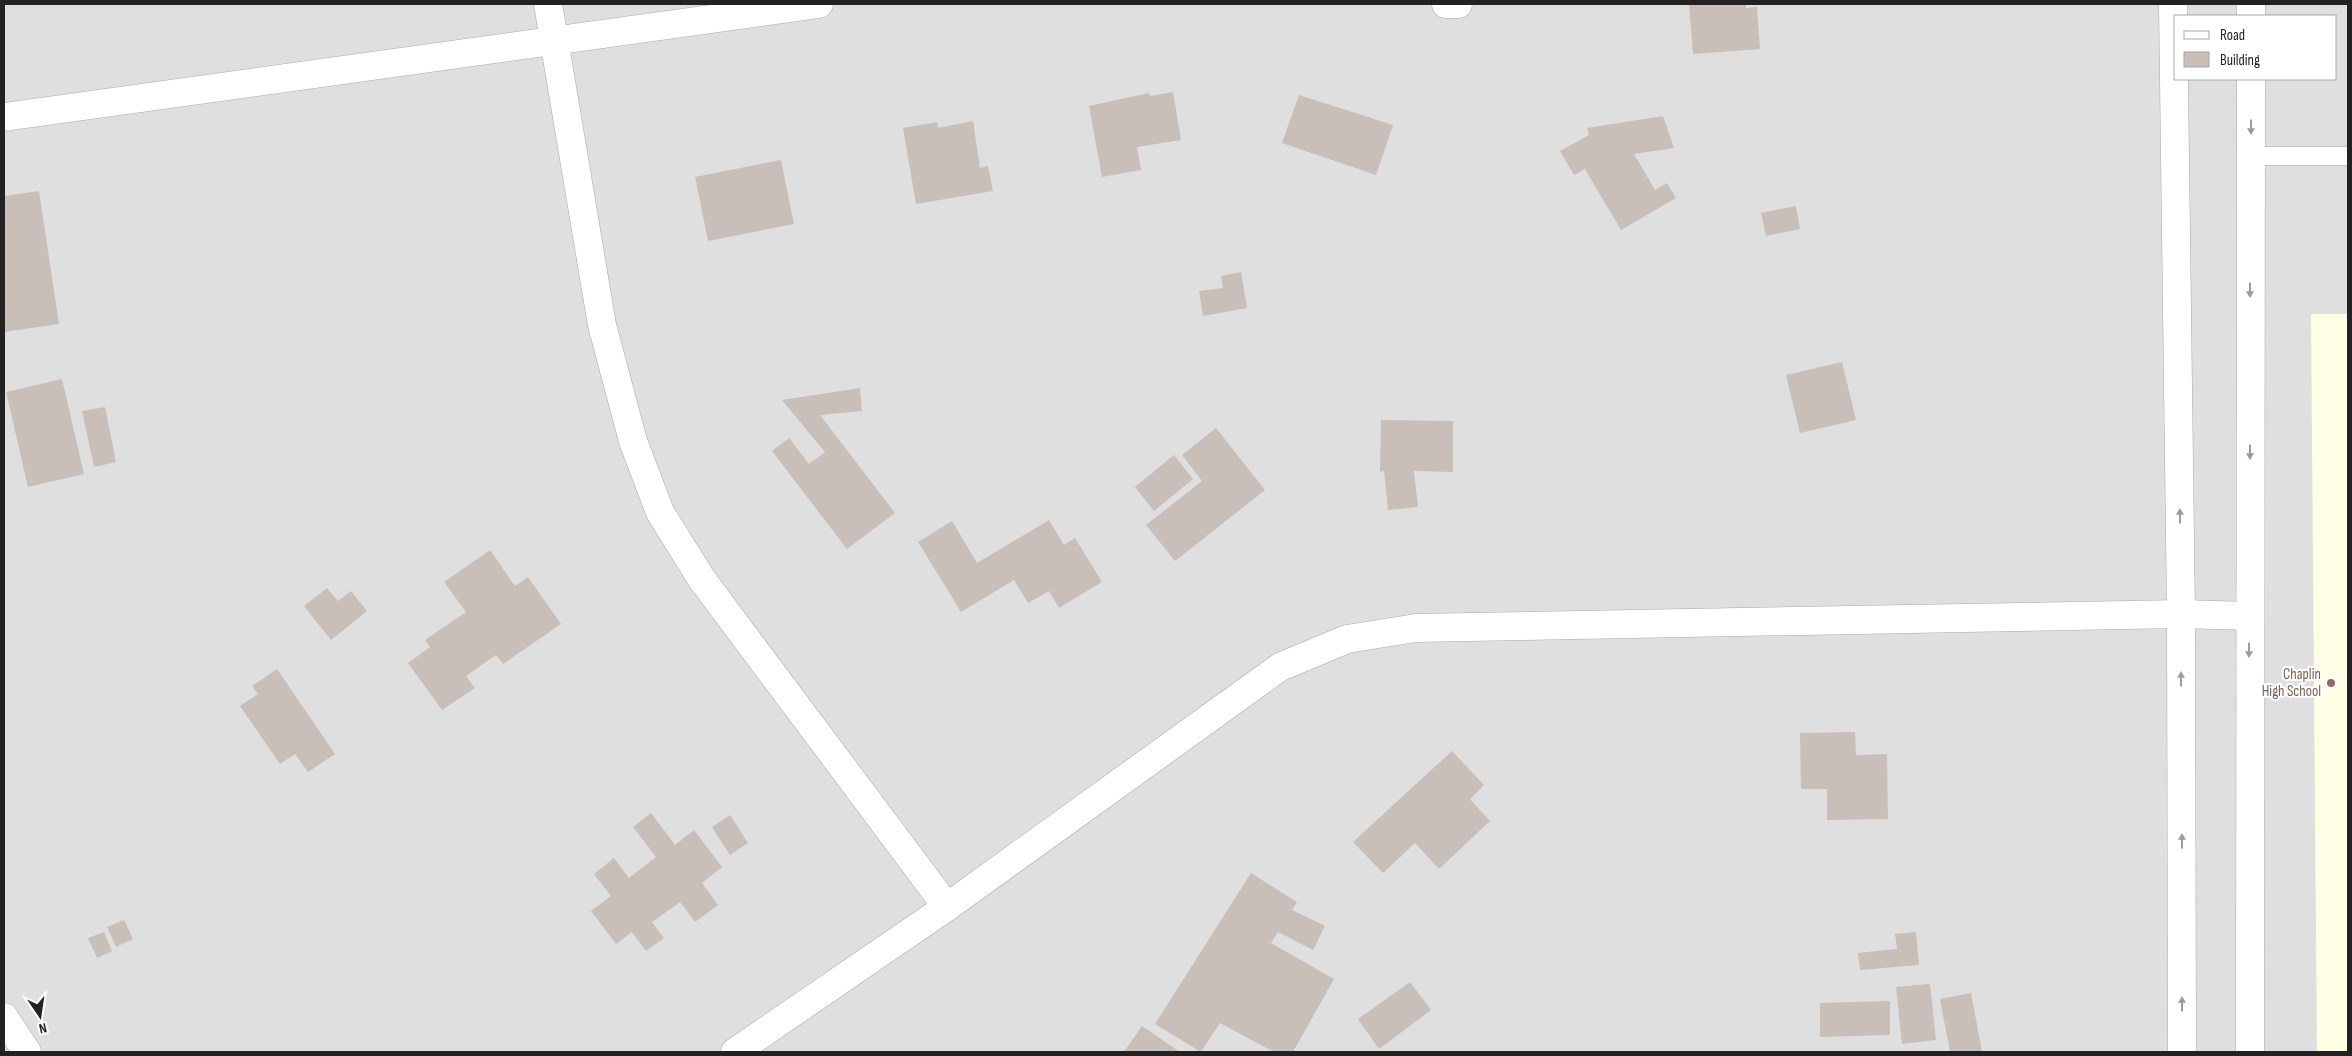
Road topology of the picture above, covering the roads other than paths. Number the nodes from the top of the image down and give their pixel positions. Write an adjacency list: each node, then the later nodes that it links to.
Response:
1 (548, 4): 6 (street)
2 (820, 4): 6 (street)
3 (1446, 4): 4 (street)
4 (1458, 4)
5 (2173, 4): 11 (street, one-way to 5)
6 (553, 41): 8 (street); 13 (street)
7 (2251, 80): 9 (street, one-way to 9)
8 (4, 117)
9 (2250, 156): 10 (lane); 12 (street, one-way to 12)
10 (2348, 156)
11 (2181, 614): 12 (street); 13 (street); 17 (street, one-way to 11)
12 (2249, 616): 18 (street, one-way to 18)
13 (947, 908): 16 (street)
14 (4, 1017): 15 (street)
15 (27, 1052)
16 (735, 1052)
17 (2182, 1052)
18 (2250, 1052)

